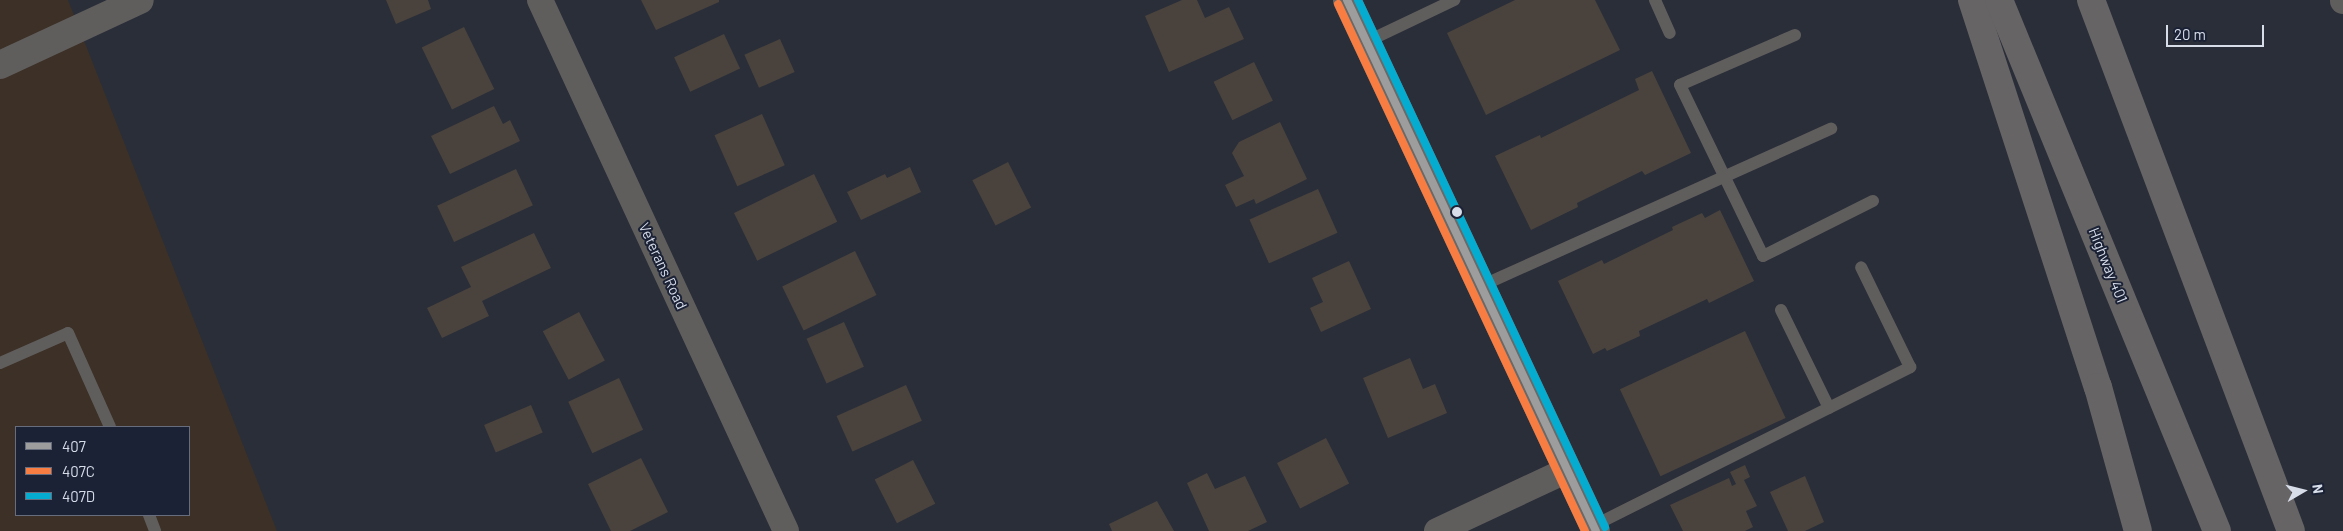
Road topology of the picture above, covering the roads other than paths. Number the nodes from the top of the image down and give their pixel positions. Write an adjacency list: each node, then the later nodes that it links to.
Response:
1 (140, 0): 12 (street)
2 (540, 0): 26 (street, Veterans Road)
3 (1347, 0): 11 (main road)
4 (1454, 0): 11 (lane)
5 (1654, 0): 9 (lane)
6 (1972, 0): 28 (highway)
7 (1999, 0): 29 (highway, Highway 401)
8 (2091, 0): 30 (highway)
9 (1670, 33)
10 (1795, 35): 14 (lane)
11 (1366, 42): 17 (main road)
12 (0, 64)
13 (1831, 129): 14 (lane)
14 (1725, 176): 15 (lane); 17 (lane)
15 (1873, 202)
16 (1861, 267): 20 (lane)
17 (1481, 286): 22 (main road)
18 (1781, 310): 20 (lane)
19 (0, 363): 21 (lane)
20 (1829, 408): 24 (lane)
21 (110, 426)
22 (1567, 470): 24 (main road); 27 (street)
23 (149, 516): 25 (lane)
24 (1594, 529)
25 (155, 531)
26 (786, 531)
27 (1437, 531)
28 (2138, 531)
29 (2217, 531)
30 (2291, 531)

